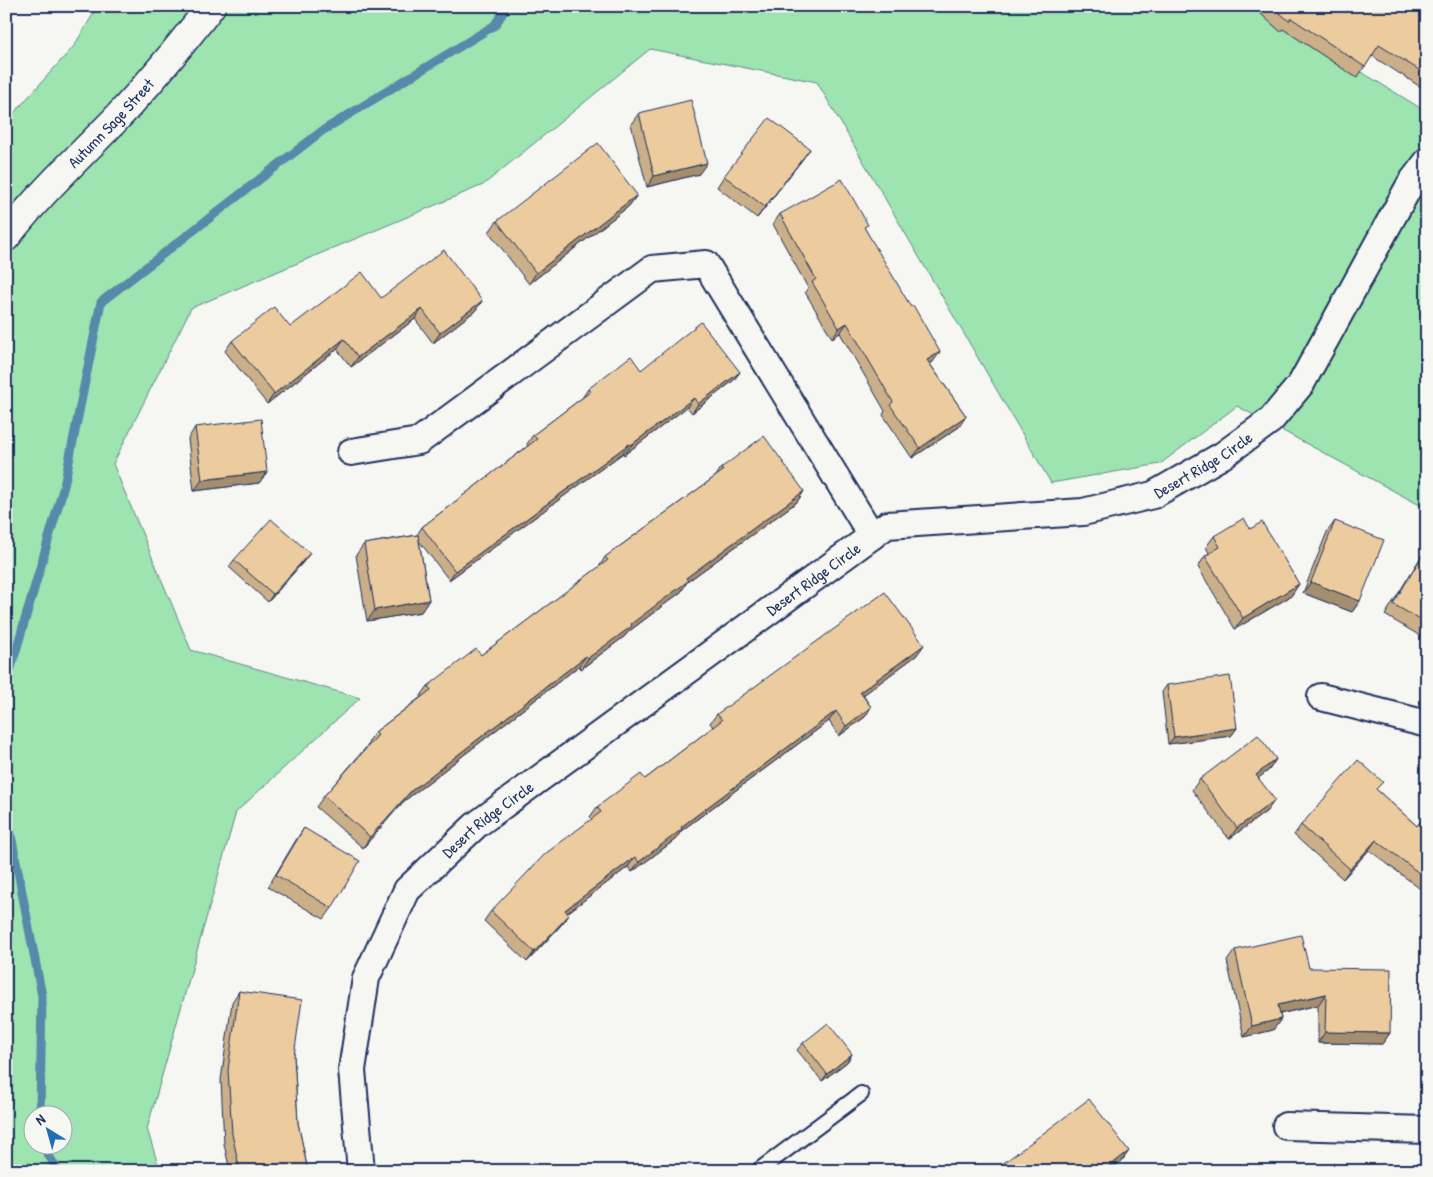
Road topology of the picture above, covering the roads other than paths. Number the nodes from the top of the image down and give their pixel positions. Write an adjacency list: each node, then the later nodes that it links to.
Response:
1 (211, 6): 3 (street, Autumn Sage Street)
2 (1427, 162): 5 (street, Desert Ridge Circle)
3 (6, 237)
4 (352, 452): 5 (street)
5 (872, 536): 11 (street, Desert Ridge Circle)
6 (1321, 697): 7 (street)
7 (1427, 724)
8 (861, 1094): 12 (lane)
9 (1286, 1126): 10 (street)
10 (1427, 1130)
11 (361, 1171)
12 (758, 1171)

